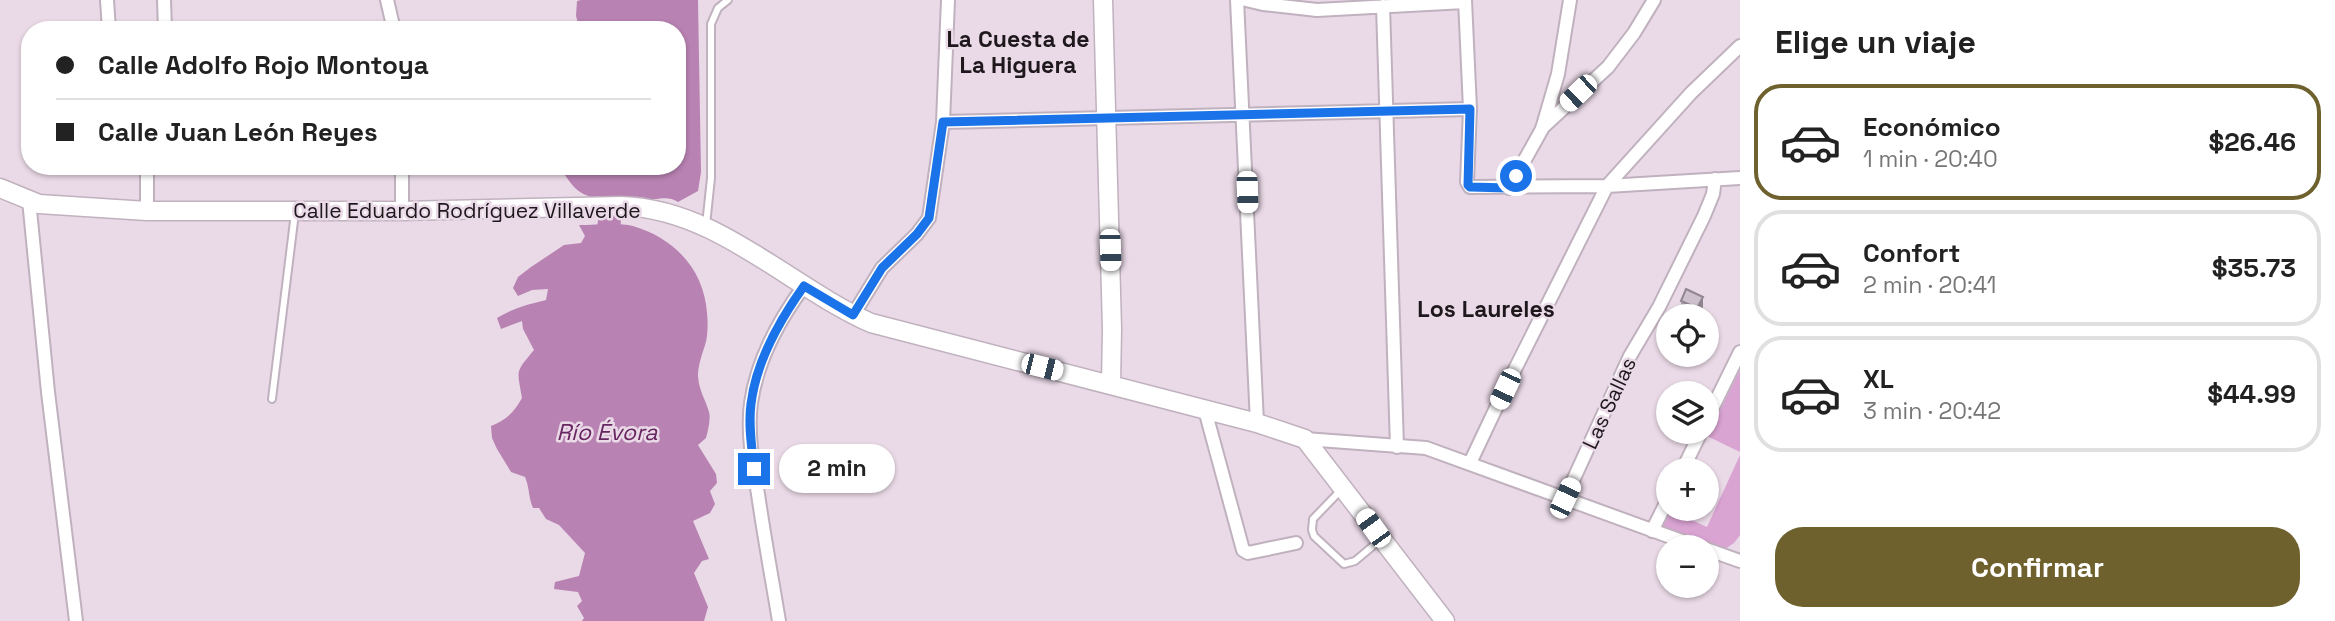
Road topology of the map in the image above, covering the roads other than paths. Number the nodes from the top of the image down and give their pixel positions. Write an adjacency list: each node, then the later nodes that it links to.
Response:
1 (107, 0): 13 (street)
2 (164, 0): 14 (street)
3 (387, 0): 15 (street)
4 (728, 0): 34 (lane)
5 (948, 0): 21 (street)
6 (1103, 0): 20 (street)
7 (1237, 0): 19 (street)
8 (1245, 0): 12 (street)
9 (1570, 0): 22 (street)
10 (1654, 0): 22 (street)
11 (1465, 1): 12 (street); 17 (street)
12 (1383, 6): 18 (street)
13 (108, 21)
14 (165, 21)
15 (392, 21)
16 (1740, 46): 27 (street)
17 (1470, 109): 18 (street); 29 (street)
18 (1386, 111): 19 (street); 44 (street)
19 (1244, 114): 20 (street); 42 (street)
20 (1105, 118): 21 (street); 38 (street)
21 (943, 122): 36 (street)
22 (1542, 129): 29 (street)
23 (147, 175): 31 (street)
24 (402, 175): 33 (street)
25 (1740, 178): 26 (street)
26 (1716, 179): 27 (street); 47 (street, Las Sallas)
27 (1606, 186): 29 (street); 45 (street)
28 (0, 188): 30 (street, Calle Eduardo Rodríguez Villaverde)
29 (1509, 188)
30 (29, 200): 31 (street, Calle Eduardo Rodríguez Villaverde); 56 (street)
31 (147, 211): 32 (street, Calle Eduardo Rodríguez Villaverde)
32 (295, 211): 33 (street, Calle Eduardo Rodríguez Villaverde); 40 (lane)
33 (402, 211): 34 (street, Calle Eduardo Rodríguez Villaverde)
34 (706, 227): 35 (street, Calle Eduardo Rodríguez Villaverde)
35 (804, 286): 36 (street, Calle Eduardo Rodríguez Villaverde); 57 (street)
36 (853, 315): 38 (street, Calle Eduardo Rodríguez Villaverde)
37 (1740, 352): 39 (street)
38 (1111, 384): 41 (street, Calle Eduardo Rodríguez Villaverde)
39 (1719, 395)
40 (272, 399)
41 (1205, 410): 42 (street, Calle Eduardo Rodríguez Villaverde); 52 (street)
42 (1257, 423): 43 (street, Calle Eduardo Rodríguez Villaverde)
43 (1305, 439): 44 (street); 46 (street)
44 (1397, 447): 45 (street)
45 (1470, 463): 47 (street)
46 (1343, 489): 51 (street); 51 (lane)
47 (1565, 498): 49 (street)
48 (1657, 521): 49 (street)
49 (1652, 531): 50 (street)
50 (1664, 535)
51 (1381, 540): 55 (street)
52 (1296, 543)
53 (1719, 554): 54 (street)
54 (1740, 561)
55 (1443, 619)
56 (76, 621)
57 (779, 621)

